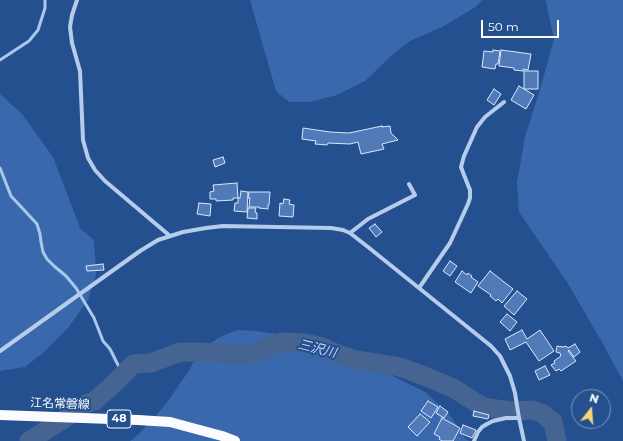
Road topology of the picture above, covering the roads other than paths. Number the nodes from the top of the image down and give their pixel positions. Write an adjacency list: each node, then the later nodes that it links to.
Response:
1 (77, 0): 5 (street)
2 (504, 102): 6 (street)
3 (409, 184): 4 (street)
4 (350, 233): 5 (street); 6 (street)
5 (170, 236): 7 (street)
6 (420, 288): 9 (street)
7 (0, 351)
8 (0, 415): 10 (main road, 江名常磐線 / 48)
9 (519, 418): 11 (street); 12 (street)
10 (236, 441)
11 (474, 441)
12 (524, 441)

